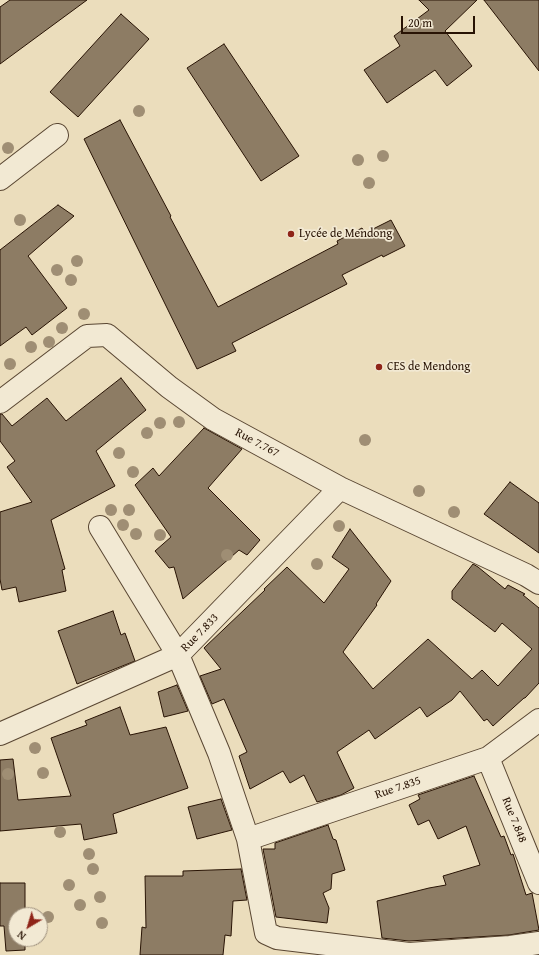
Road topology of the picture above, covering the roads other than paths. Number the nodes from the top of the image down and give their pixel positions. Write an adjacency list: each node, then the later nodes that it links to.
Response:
1 (57, 135): 2 (street)
2 (0, 179)
3 (0, 402): 4 (street, Rue 7.767)
4 (340, 488): 6 (street, Rue 7.767); 7 (street, Rue 7.833)
5 (100, 527): 7 (street)
6 (539, 583)
7 (178, 655): 9 (street, Rue 7.833); 11 (street)
8 (539, 720): 10 (street, Rue 7.835)
9 (0, 734)
10 (488, 758): 11 (street, Rue 7.835); 12 (street, Rue 7.848)
11 (248, 839): 13 (street)
12 (539, 883)
13 (539, 943)

